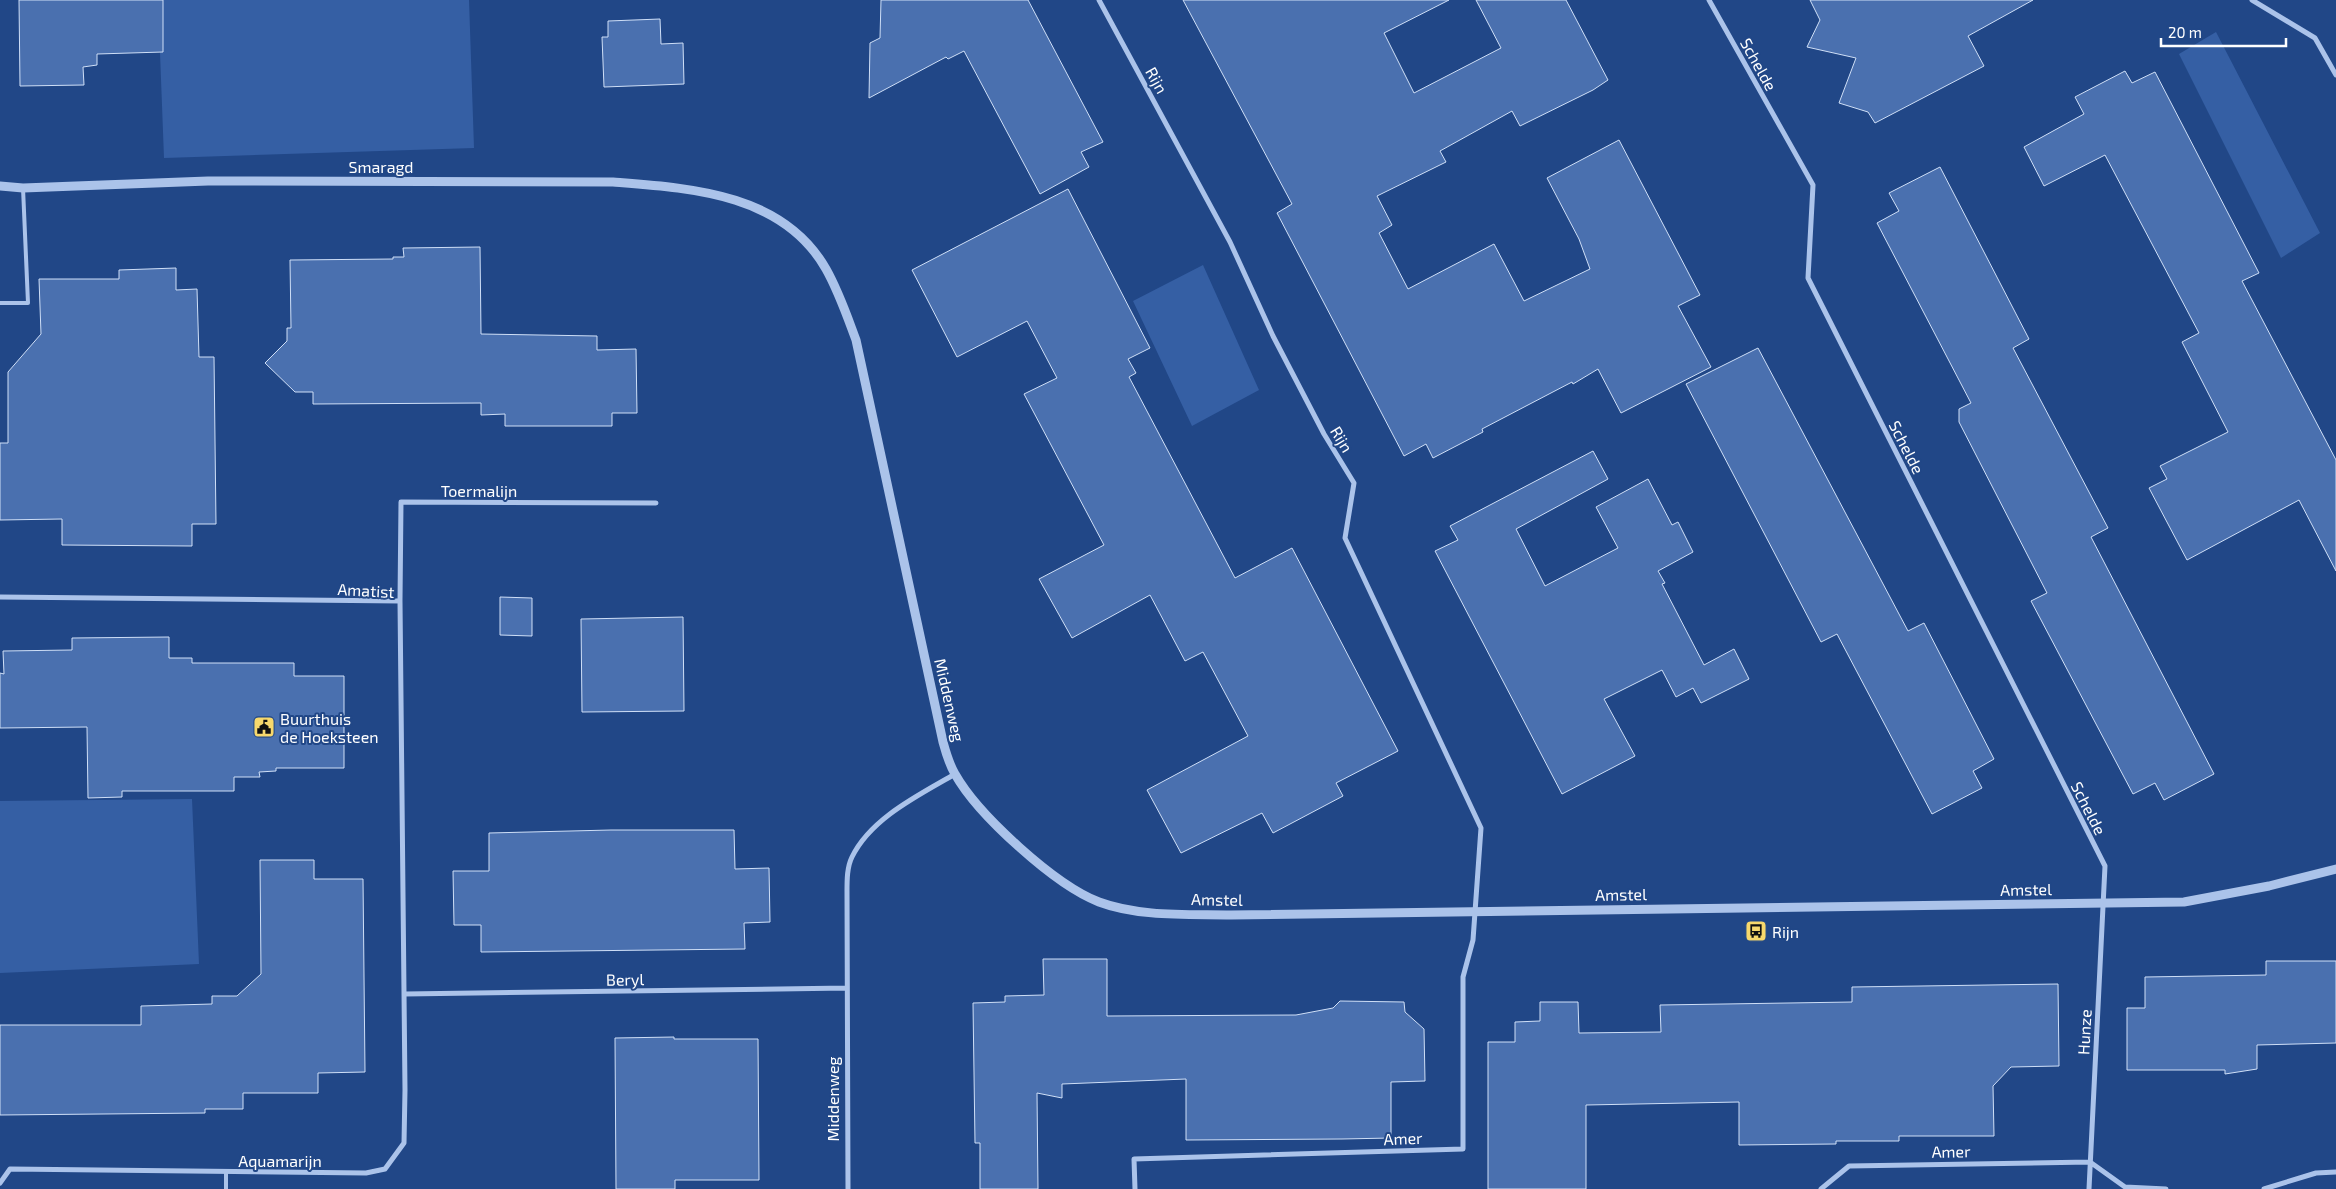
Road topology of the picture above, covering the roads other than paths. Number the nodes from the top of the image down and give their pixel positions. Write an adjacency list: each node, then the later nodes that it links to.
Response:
1 (1099, 0): 15 (street, Rijn)
2 (1709, 0): 14 (street, Schelde)
3 (2252, 0): 4 (street)
4 (2336, 75)
5 (0, 186): 6 (street, Smaragd)
6 (23, 188): 7 (street, Smaragd); 8 (lane)
7 (760, 209): 12 (street, Middenweg)
8 (0, 303)
9 (656, 503): 11 (street, Toermalijn)
10 (0, 598): 11 (street, Amatist)
11 (400, 601): 17 (street, Amatist)
12 (955, 774): 15 (street, Amstel); 16 (street, Middenweg)
13 (2336, 869): 14 (street, Amstel)
14 (2103, 903): 15 (street, Amstel); 18 (street, Hunze)
15 (1475, 911): 24 (street, Amer)
16 (847, 988): 17 (street, Beryl); 23 (street, Middenweg)
17 (405, 994): 19 (street, Aquamarijn)
18 (2090, 1162): 25 (street, Amer); 26 (street, Hunze); 27 (street)
19 (226, 1172): 21 (street, Aquamarijn); 22 (lane)
20 (2336, 1172): 28 (street)
21 (0, 1183)
22 (226, 1189)
23 (848, 1189)
24 (1135, 1189)
25 (1821, 1189)
26 (2089, 1189)
27 (2166, 1189)
28 (2264, 1189)

